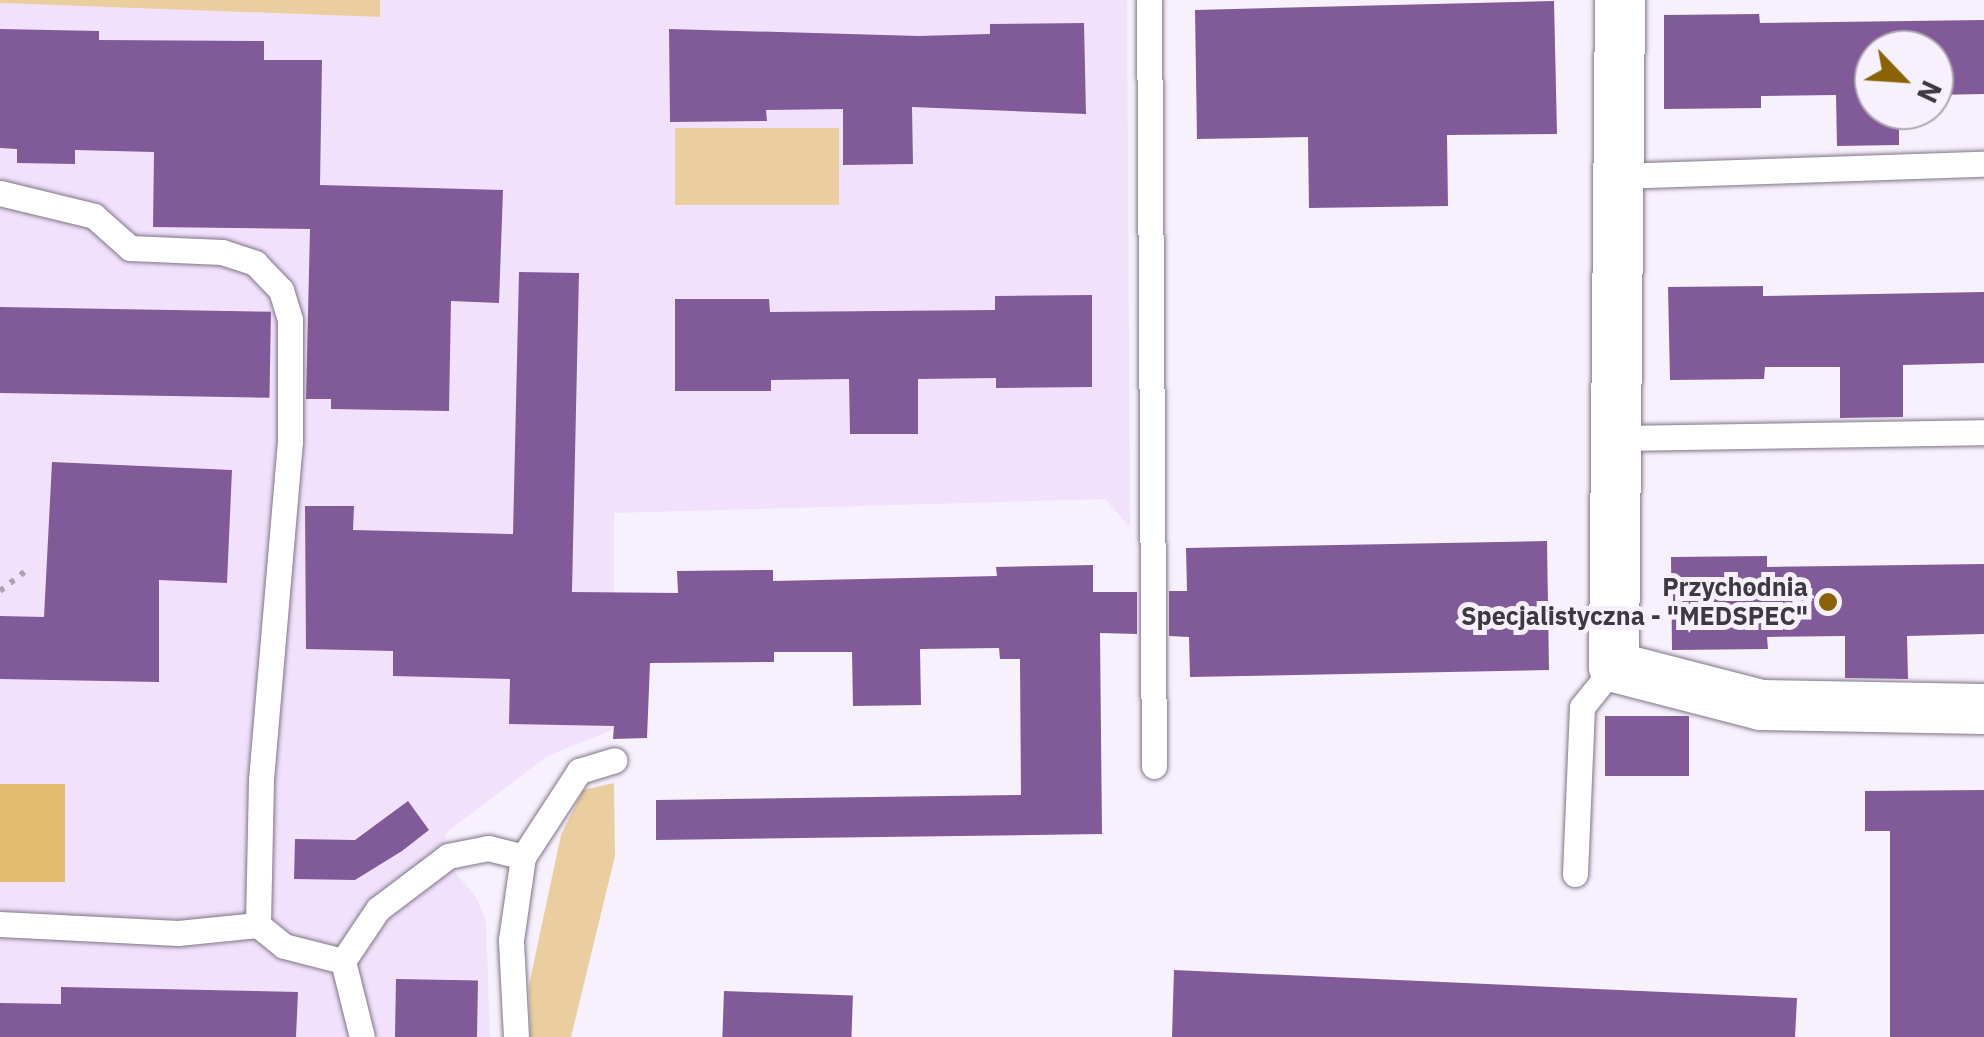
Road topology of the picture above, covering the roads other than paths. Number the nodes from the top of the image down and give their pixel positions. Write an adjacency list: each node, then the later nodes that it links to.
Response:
1 (1150, 0): 11 (lane)
2 (1620, 0): 4 (street)
3 (1984, 164): 4 (lane)
4 (1615, 176): 7 (street)
5 (0, 193): 15 (lane)
6 (1984, 432): 7 (lane)
7 (1617, 438): 8 (street)
8 (1614, 667): 9 (street); 13 (lane)
9 (1984, 709)
10 (614, 760): 12 (lane)
11 (1154, 766)
12 (522, 857): 16 (lane); 18 (lane)
13 (1575, 874)
14 (0, 924): 15 (lane)
15 (258, 925): 16 (lane)
16 (343, 962): 17 (lane)
17 (362, 1037)
18 (516, 1037)

